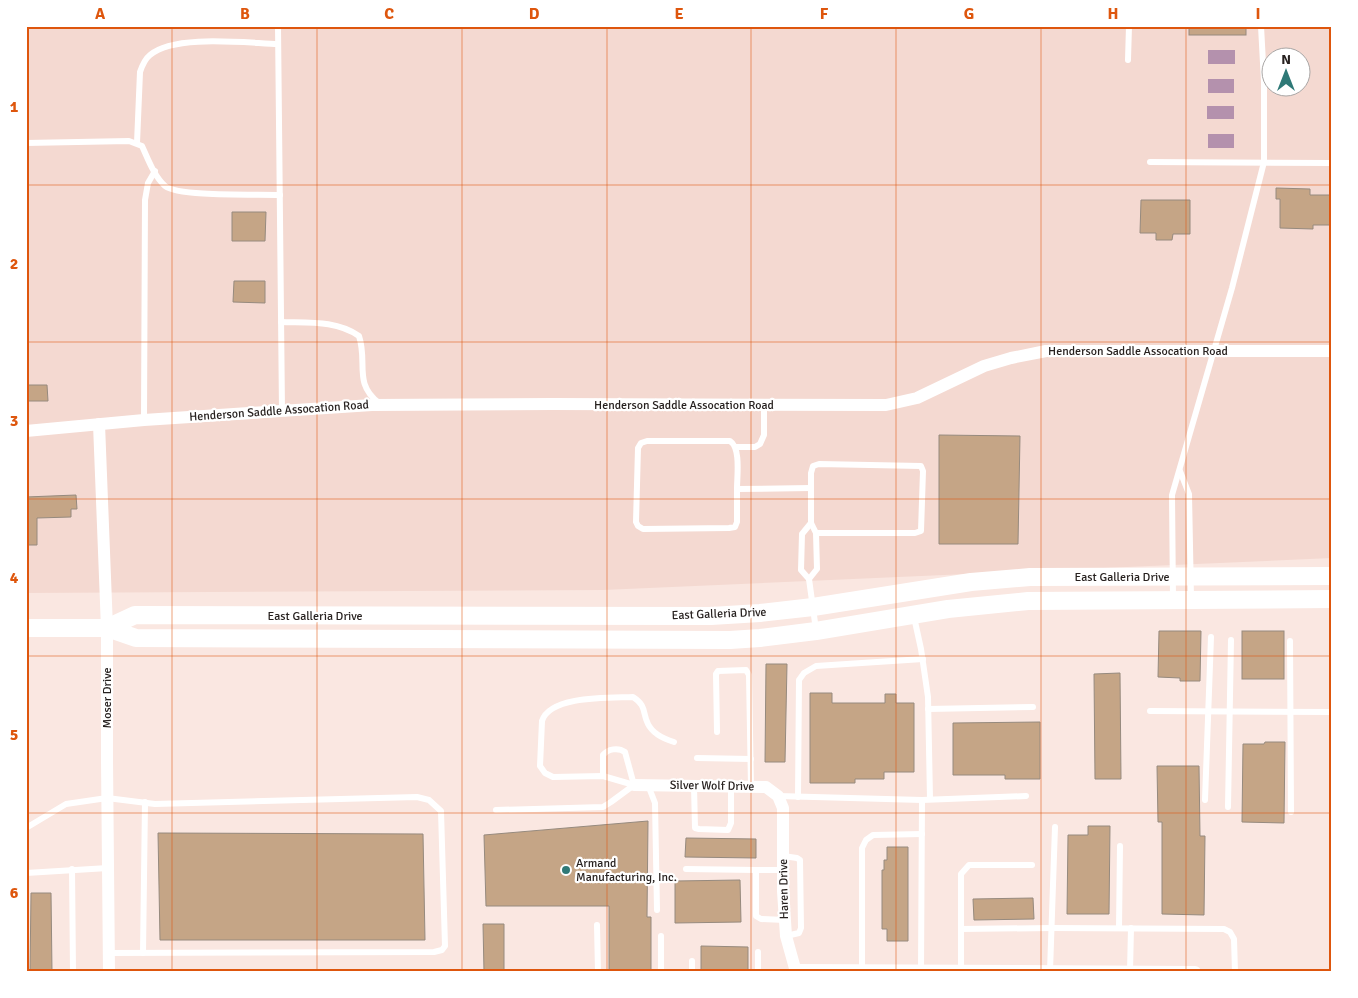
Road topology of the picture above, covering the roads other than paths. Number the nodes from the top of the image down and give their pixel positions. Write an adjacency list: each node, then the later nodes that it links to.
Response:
1 (278, 26): 4 (lane)
2 (1129, 26): 5 (lane)
3 (1261, 26): 9 (lane)
4 (278, 44): 7 (lane); 12 (lane)
5 (1128, 60)
6 (26, 142): 7 (lane)
7 (137, 143): 11 (lane)
8 (1150, 162): 9 (lane)
9 (1264, 162): 10 (lane); 14 (lane)
10 (1332, 163)
11 (155, 171): 12 (lane); 19 (lane)
12 (280, 195): 13 (lane)
13 (281, 322): 16 (lane); 18 (lane)
14 (1214, 351): 15 (street, Henderson Saddle Assocation Road); 17 (street, Henderson Saddle Assocation Road); 23 (lane)
15 (1332, 351)
16 (382, 405): 17 (street, Henderson Saddle Assocation Road); 18 (street, Henderson Saddle Assocation Road)
17 (764, 406): 22 (lane)
18 (282, 411): 19 (street, Henderson Saddle Assocation Road)
19 (144, 420): 20 (street, Henderson Saddle Assocation Road)
20 (99, 424): 21 (street, Henderson Saddle Assocation Road); 38 (street, Moser Drive)
21 (26, 431)
22 (736, 447): 25 (lane); 25 (lane)
23 (1180, 471): 28 (lane); 29 (lane)
24 (811, 488): 25 (lane); 26 (lane); 27 (lane)
25 (737, 489)
26 (810, 523): 27 (lane); 31 (lane)
27 (816, 533): 31 (lane)
28 (1173, 576): 29 (main road, East Galleria Drive); 32 (lane); 35 (main road, East Galleria Drive)
29 (1191, 576): 30 (main road, East Galleria Drive); 33 (lane)
30 (1332, 576)
31 (809, 579): 35 (lane)
32 (1173, 599): 33 (main road, East Galleria Drive); 36 (main road, East Galleria Drive)
33 (1192, 599): 34 (main road, East Galleria Drive)
34 (1332, 599)
35 (812, 607): 38 (main road, East Galleria Drive); 39 (lane)
36 (913, 615): 39 (main road, East Galleria Drive); 43 (lane)
37 (26, 628): 38 (main road, East Galleria Drive)
38 (107, 628): 39 (main road, East Galleria Drive); 63 (street, Moser Drive)
39 (816, 632)
40 (1211, 637): 47 (lane)
41 (1231, 640): 48 (lane)
42 (1290, 641): 49 (lane)
43 (923, 659): 45 (lane); 61 (lane)
44 (1033, 707): 45 (lane)
45 (928, 709): 64 (lane)
46 (1150, 711): 47 (lane)
47 (1209, 711): 48 (lane); 67 (lane)
48 (1231, 712): 49 (lane); 69 (lane)
49 (1290, 712): 50 (lane); 71 (lane)
50 (1332, 712)
51 (717, 732): 54 (lane)
52 (674, 742): 55 (lane)
53 (697, 758): 54 (lane)
54 (751, 759): 60 (lane)
55 (603, 776): 56 (lane); 56 (lane)
56 (634, 785): 57 (street, Silver Wolf Drive); 70 (lane)
57 (648, 785): 58 (street, Silver Wolf Drive); 84 (lane)
58 (694, 786): 59 (street, Silver Wolf Drive); 59 (lane)
59 (731, 786): 60 (street, Silver Wolf Drive)
60 (751, 787): 65 (street, Silver Wolf Drive)
61 (798, 796): 65 (lane); 66 (lane)
62 (1026, 796): 64 (lane)
63 (107, 798): 68 (lane); 73 (lane); 78 (street, Moser Drive)
64 (930, 799): 66 (lane)
65 (780, 800): 76 (street, Haren Drive)
66 (922, 800): 74 (lane)
67 (1205, 800)
68 (145, 802): 95 (lane); 95 (lane)
69 (1228, 807)
70 (496, 810)
71 (1291, 812)
72 (1055, 827): 87 (lane)
73 (26, 828)
74 (922, 834): 97 (lane); 99 (lane)
75 (1120, 846): 88 (lane)
76 (783, 856): 82 (street, Haren Drive); 92 (lane)
77 (1032, 865): 90 (lane)
78 (108, 868): 79 (lane); 94 (street, Moser Drive)
79 (72, 869): 83 (lane); 106 (lane)
80 (686, 869): 81 (lane)
81 (756, 870): 82 (lane); 85 (lane)
82 (783, 870): 85 (street, Haren Drive)
83 (26, 872)
84 (657, 910)
85 (785, 920): 92 (street, Haren Drive)
86 (597, 925): 108 (lane)
87 (1052, 928): 88 (lane); 90 (lane); 104 (lane)
88 (1119, 928): 89 (lane)
89 (1131, 928): 105 (lane); 114 (lane)
90 (961, 929): 102 (lane)
91 (661, 936): 109 (lane)
92 (786, 936): 98 (street, Haren Drive)
93 (758, 952): 111 (lane)
94 (109, 953): 95 (lane); 107 (street, Moser Drive)
95 (143, 953)
96 (692, 961): 110 (lane)
97 (921, 970): 100 (street); 101 (street)
98 (796, 971): 99 (street)
99 (858, 971): 100 (street)
100 (902, 971)
101 (935, 971): 102 (street)
102 (962, 971): 103 (street)
103 (1013, 971): 104 (street)
104 (1050, 971): 112 (street)
105 (1130, 971): 112 (street); 113 (street)
106 (73, 972)
107 (109, 972)
108 (598, 972)
109 (662, 972)
110 (692, 972)
111 (758, 972)
112 (1103, 972)
113 (1195, 972)
114 (1235, 972)

